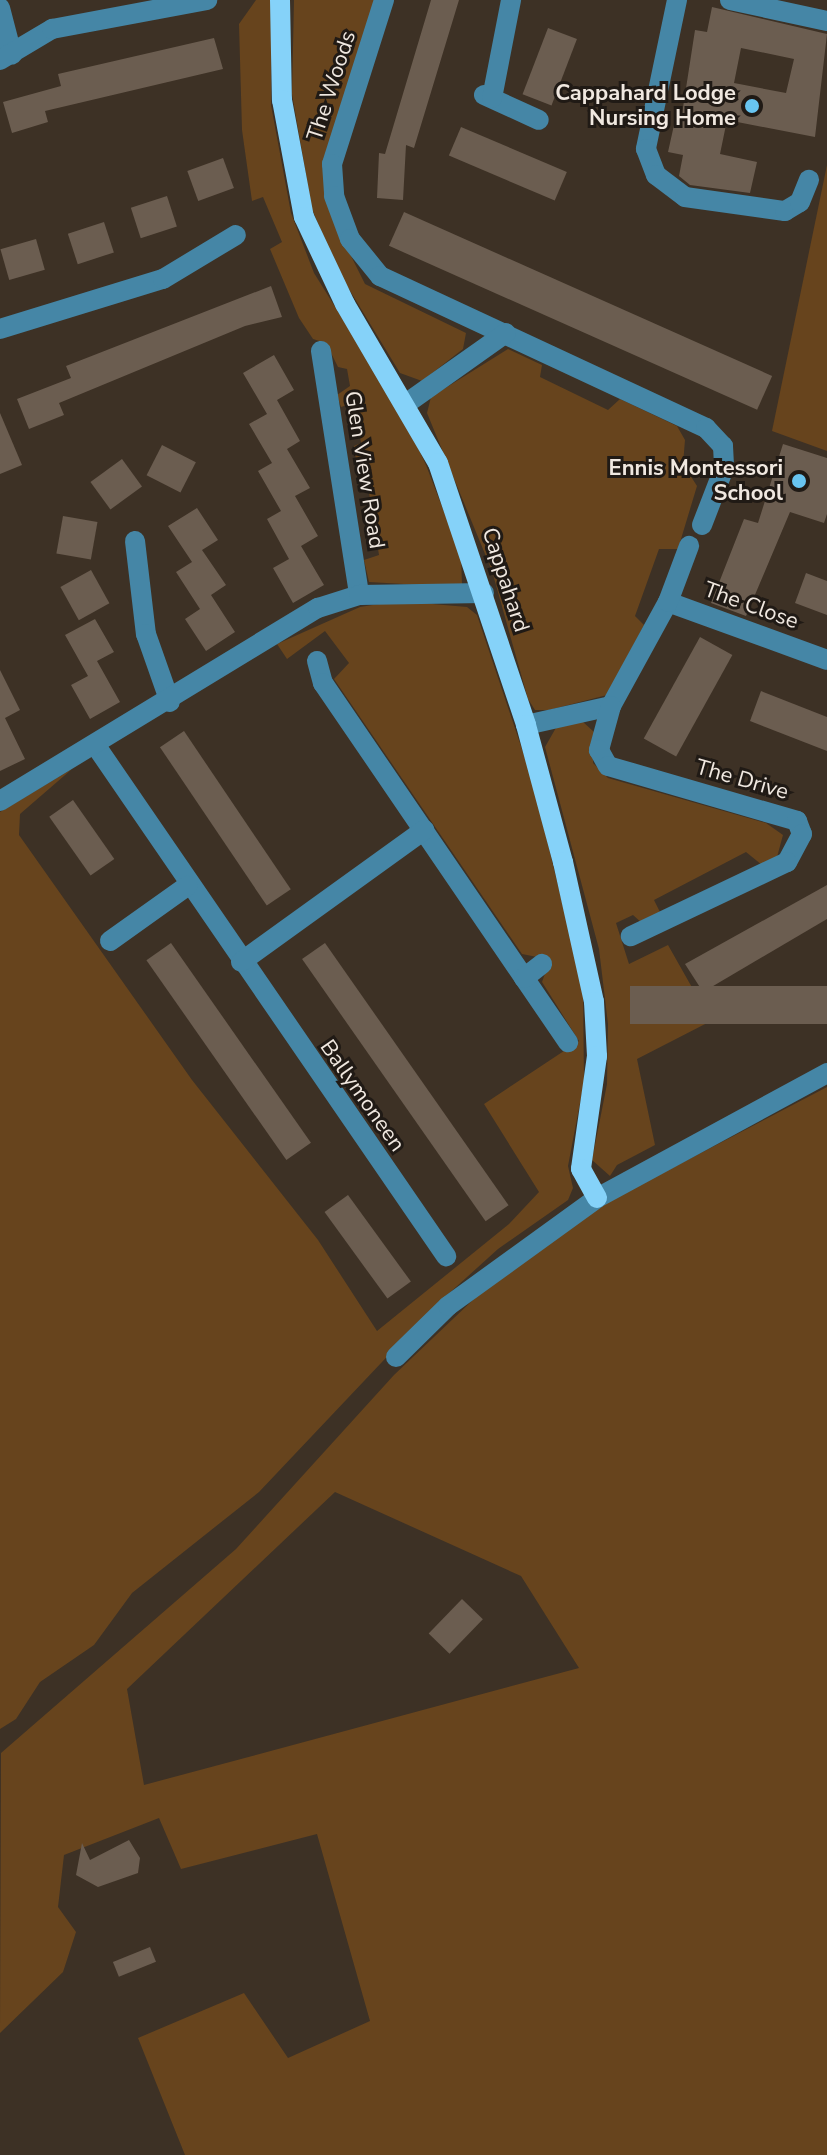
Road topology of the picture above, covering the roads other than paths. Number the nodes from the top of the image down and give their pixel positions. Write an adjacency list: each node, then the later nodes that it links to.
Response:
1 (207, 0): 7 (street)
2 (280, 0): 17 (main road, Cappahard)
3 (384, 0): 15 (street, The Woods)
4 (511, 0): 11 (street)
5 (677, 0): 12 (street)
6 (730, 0): 9 (street)
7 (162, 4): 10 (street)
8 (0, 8): 10 (street)
9 (827, 21)
10 (6, 57)
11 (539, 120)
12 (809, 180)
13 (236, 235): 14 (street)
14 (0, 329)
15 (506, 333): 17 (street); 18 (street, The Woods)
16 (321, 351): 22 (street, Glen View Road)
17 (407, 403): 21 (main road, Cappahard)
18 (702, 525)
19 (135, 541): 26 (street)
20 (689, 546): 23 (street, The Close)
21 (484, 593): 22 (street); 28 (main road, Cappahard)
22 (359, 595): 26 (street)
23 (668, 602): 24 (street, The Close); 27 (street)
24 (827, 660)
25 (317, 661): 31 (street)
26 (170, 702): 29 (street)
27 (611, 706): 28 (street); 33 (street, The Drive)
28 (526, 725): 40 (main road, Cappahard)
29 (96, 746): 30 (street); 32 (street, Ballymoneen)
30 (0, 801)
31 (424, 830): 35 (street); 37 (street)
32 (187, 886): 34 (street); 35 (street, Ballymoneen)
33 (631, 936)
34 (110, 941)
35 (241, 962): 41 (street, Ballymoneen)
36 (542, 964): 37 (street)
37 (524, 978): 38 (street)
38 (568, 1042)
39 (827, 1073): 40 (street)
40 (597, 1198): 42 (street)
41 (446, 1256)
42 (396, 1357)

